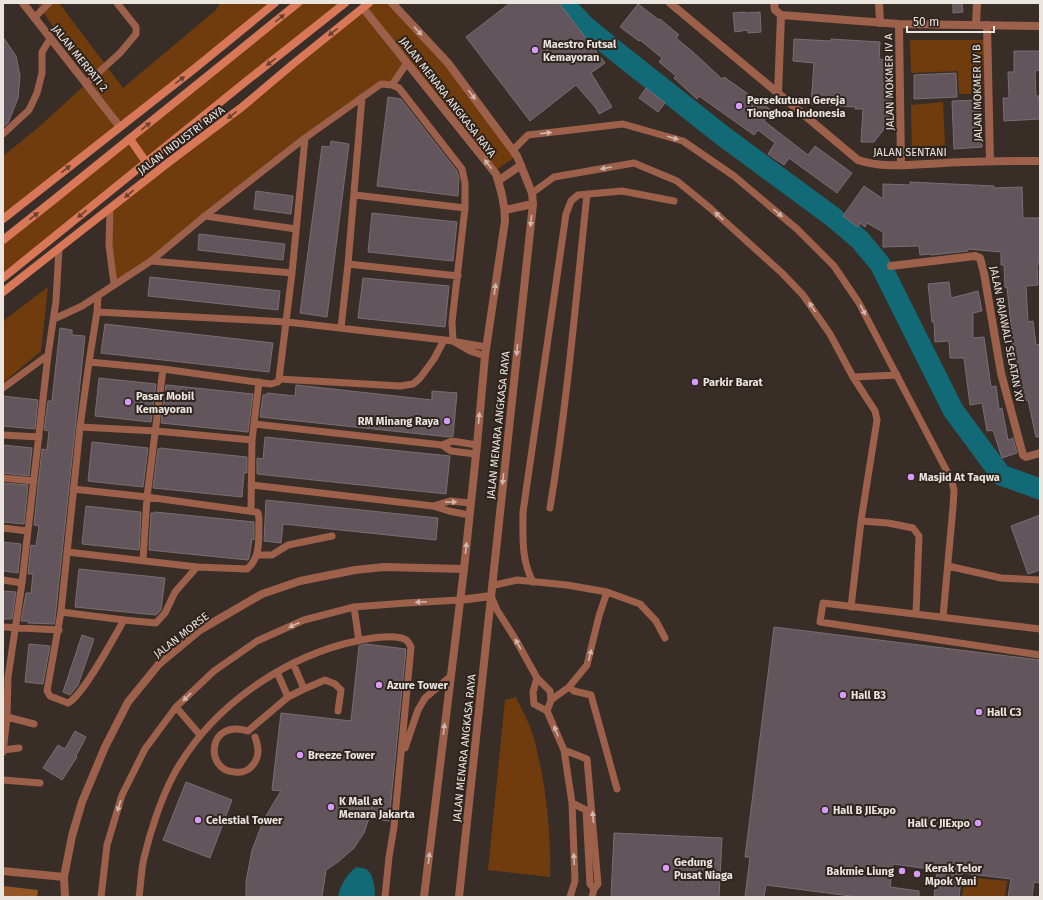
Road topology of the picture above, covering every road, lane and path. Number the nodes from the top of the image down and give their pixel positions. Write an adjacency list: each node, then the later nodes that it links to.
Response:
1 (23, 3): 14 (street, JALAN MERPATI 2)
2 (49, 3): 14 (lane)
3 (118, 3): 24 (lane)
4 (275, 3): 28 (main road, one-way to 4)
5 (298, 3): 31 (main road, one-way to 5)
6 (345, 3): 21 (main road, JALAN INDUSTRI RAYA)
7 (392, 3): 32 (street, JALAN MENARA ANGKASA RAYA, one-way to 32)
8 (670, 3): 26 (street, JALAN SENTANI)
9 (774, 3): 13 (street)
10 (880, 3): 15 (street)
11 (977, 3): 17 (street)
12 (366, 5): 22 (main road, JALAN INDUSTRI RAYA, one-way to 22); 23 (street, JALAN MENARA ANGKASA RAYA)
13 (781, 15): 15 (street); 26 (street)
14 (34, 18): 20 (street, JALAN MERPATI 2)
15 (880, 23): 16 (street)
16 (899, 24): 17 (street); 37 (street, JALAN MOKMER IV A)
17 (976, 25): 18 (street)
18 (987, 25): 19 (street); 33 (street, JALAN MOKMER IV B)
19 (1040, 26)
20 (50, 39): 24 (street, JALAN MERPATI 2); 29 (lane)
21 (282, 52): 22 (main road); 35 (main road, JALAN INDUSTRI RAYA, one-way to 35)
22 (292, 64): 45 (main road, JALAN INDUSTRI RAYA, one-way to 45)
23 (410, 66): 25 (lane); 38 (street, JALAN MENARA ANGKASA RAYA, one-way to 23)
24 (87, 84): 28 (street, JALAN MERPATI 2)
25 (392, 85): 27 (lane); 44 (lane)
26 (778, 93): 37 (street, JALAN SENTANI)
27 (362, 97): 30 (lane); 41 (lane)
28 (120, 127): 48 (main road, one-way to 28)
29 (3, 134)
30 (305, 138): 47 (lane); 49 (lane)
31 (130, 139): 35 (main road); 50 (main road, one-way to 31)
32 (513, 150): 36 (street, JALAN MENARA ANGKASA RAYA); 74 (lane, one-way to 74)
33 (990, 161): 34 (street, JALAN SENTANI); 37 (street, JALAN SENTANI)
34 (1040, 161)
35 (146, 162): 55 (main road, JALAN INDUSTRI RAYA, one-way to 55)
36 (521, 165): 38 (street); 39 (street, JALAN MENARA ANGKASA RAYA)
37 (901, 165)
38 (498, 181): 46 (street, JALAN MENARA ANGKASA RAYA)
39 (532, 193): 43 (street, JALAN MENARA ANGKASA RAYA); 75 (lane, one-way to 39)
40 (587, 194): 42 (lane); 96 (lane); 111 (lane)
41 (355, 195): 44 (lane); 53 (lane)
42 (674, 201)
43 (533, 204): 46 (street); 113 (street, JALAN MENARA ANGKASA RAYA, one-way to 113)
44 (465, 208): 58 (lane)
45 (110, 209): 51 (main road, JALAN INDUSTRI RAYA); 60 (lane)
46 (505, 210): 69 (street, JALAN MENARA ANGKASA RAYA, one-way to 46)
47 (204, 216): 49 (lane); 52 (lane)
48 (3, 219)
49 (296, 229): 56 (lane)
50 (3, 240)
51 (59, 248): 57 (main road, JALAN INDUSTRI RAYA); 64 (lane)
52 (151, 261): 56 (lane); 60 (lane)
53 (348, 264): 58 (lane); 66 (lane)
54 (891, 266): 87 (street, JALAN RAJAWALI SELATAN XV)
55 (16, 267): 57 (main road); 59 (main road, JALAN INDUSTRI RAYA)
56 (292, 273): 65 (lane)
57 (24, 276): 61 (main road, JALAN INDUSTRI RAYA)
58 (458, 276): 68 (lane)
59 (3, 278)
60 (114, 284): 62 (lane)
61 (3, 292)
62 (98, 296): 63 (lane); 64 (lane)
63 (97, 312): 65 (lane); 72 (lane)
64 (54, 319): 70 (lane)
65 (287, 322): 66 (lane); 76 (lane)
66 (341, 328): 67 (lane)
67 (444, 340): 68 (lane); 76 (lane)
68 (453, 341): 69 (lane); 71 (lane)
69 (486, 347): 71 (street, JALAN MENARA ANGKASA RAYA)
70 (48, 354): 78 (lane); 83 (lane)
71 (485, 356): 86 (street, JALAN MENARA ANGKASA RAYA, one-way to 71)
72 (89, 362): 73 (lane); 80 (lane)
73 (164, 369): 77 (lane); 81 (lane)
74 (898, 375): 75 (lane); 106 (lane)
75 (853, 377): 99 (lane)
76 (279, 379): 77 (lane)
77 (259, 382): 79 (lane)
78 (3, 388)
79 (254, 424): 84 (lane); 85 (lane)
80 (80, 427): 81 (lane); 92 (lane)
81 (156, 431): 84 (lane); 93 (lane)
82 (3, 435): 83 (lane)
83 (39, 437): 90 (lane)
84 (252, 440): 91 (lane)
85 (442, 445): 86 (lane); 88 (lane)
86 (477, 445): 88 (street, JALAN MENARA ANGKASA RAYA)
87 (1040, 453)
88 (476, 454): 94 (street, JALAN MENARA ANGKASA RAYA)
89 (3, 478): 90 (lane)
90 (34, 481): 101 (lane)
91 (251, 485): 95 (lane); 97 (lane)
92 (74, 489): 93 (lane); 103 (lane)
93 (147, 497): 97 (lane); 105 (lane)
94 (470, 503): 95 (lane, one-way to 94); 98 (street, JALAN MENARA ANGKASA RAYA)
95 (433, 506): 98 (lane)
96 (550, 508)
97 (251, 511): 104 (lane)
98 (469, 515): 108 (street, JALAN MENARA ANGKASA RAYA, one-way to 98)
99 (861, 522): 118 (lane); 120 (lane)
100 (3, 528): 101 (lane)
101 (28, 531): 112 (lane)
102 (332, 536): 104 (lane)
103 (67, 552): 105 (lane); 119 (lane)
104 (257, 555): 107 (lane)
105 (143, 560): 107 (lane)
106 (948, 566): 110 (lane); 121 (lane)
107 (197, 567): 122 (lane)
108 (464, 569): 116 (street, JALAN MENARA ANGKASA RAYA); 156 (street, JALAN MORSE)
109 (3, 580): 112 (lane)
110 (1040, 580)
111 (533, 582): 113 (lane); 114 (lane)
112 (22, 583): 124 (lane)
113 (492, 583): 115 (street, JALAN MENARA ANGKASA RAYA)
114 (607, 592): 127 (lane); 135 (lane, one-way to 114)
115 (491, 596): 116 (street); 134 (lane, one-way to 115); 163 (street, JALAN MENARA ANGKASA RAYA)
116 (460, 600): 117 (lane, one-way to 117); 133 (street, JALAN MENARA ANGKASA RAYA)
117 (354, 607): 128 (lane); 139 (lane, one-way to 139)
118 (851, 607): 120 (lane); 129 (lane)
119 (61, 612): 122 (lane); 126 (lane)
120 (916, 614): 121 (lane)
121 (943, 617): 125 (lane)
122 (124, 620): 126 (lane)
123 (3, 626): 124 (lane)
124 (16, 628): 126 (lane); 132 (lane)
125 (1040, 629)
126 (59, 630)
127 (665, 638)
128 (359, 640): 130 (lane); 150 (lane)
129 (1040, 655)
130 (293, 663): 131 (lane); 136 (lane)
131 (277, 672): 137 (lane); 145 (lane)
132 (6, 676): 142 (lane)
133 (450, 676): 150 (lane); 162 (street, JALAN MENARA ANGKASA RAYA, one-way to 133)
134 (537, 678): 138 (lane); 141 (lane)
135 (569, 687): 138 (lane); 153 (lane)
136 (304, 689): 137 (lane); 140 (lane)
137 (288, 697): 146 (lane)
138 (551, 700): 141 (lane)
139 (176, 707): 145 (lane); 159 (lane, one-way to 159)
140 (338, 711)
141 (548, 711): 148 (lane, one-way to 141)
142 (7, 717): 143 (lane); 144 (lane)
143 (34, 724)
144 (4, 734): 149 (lane)
145 (200, 735): 160 (lane)
146 (255, 737)
147 (19, 748): 149 (lane)
148 (564, 750): 154 (lane); 157 (lane, one-way to 148)
149 (3, 751)
150 (400, 767): 161 (lane)
151 (3, 780): 152 (lane)
152 (40, 783)
153 (617, 789)
154 (572, 803): 157 (lane); 164 (lane, one-way to 154)
155 (3, 871): 156 (street)
156 (64, 877): 158 (street, JALAN MORSE)
157 (594, 889): 165 (lane)
158 (65, 897)
159 (101, 897)
160 (139, 897)
161 (385, 897)
162 (424, 897)
163 (459, 897)
164 (570, 897)
165 (592, 897)

